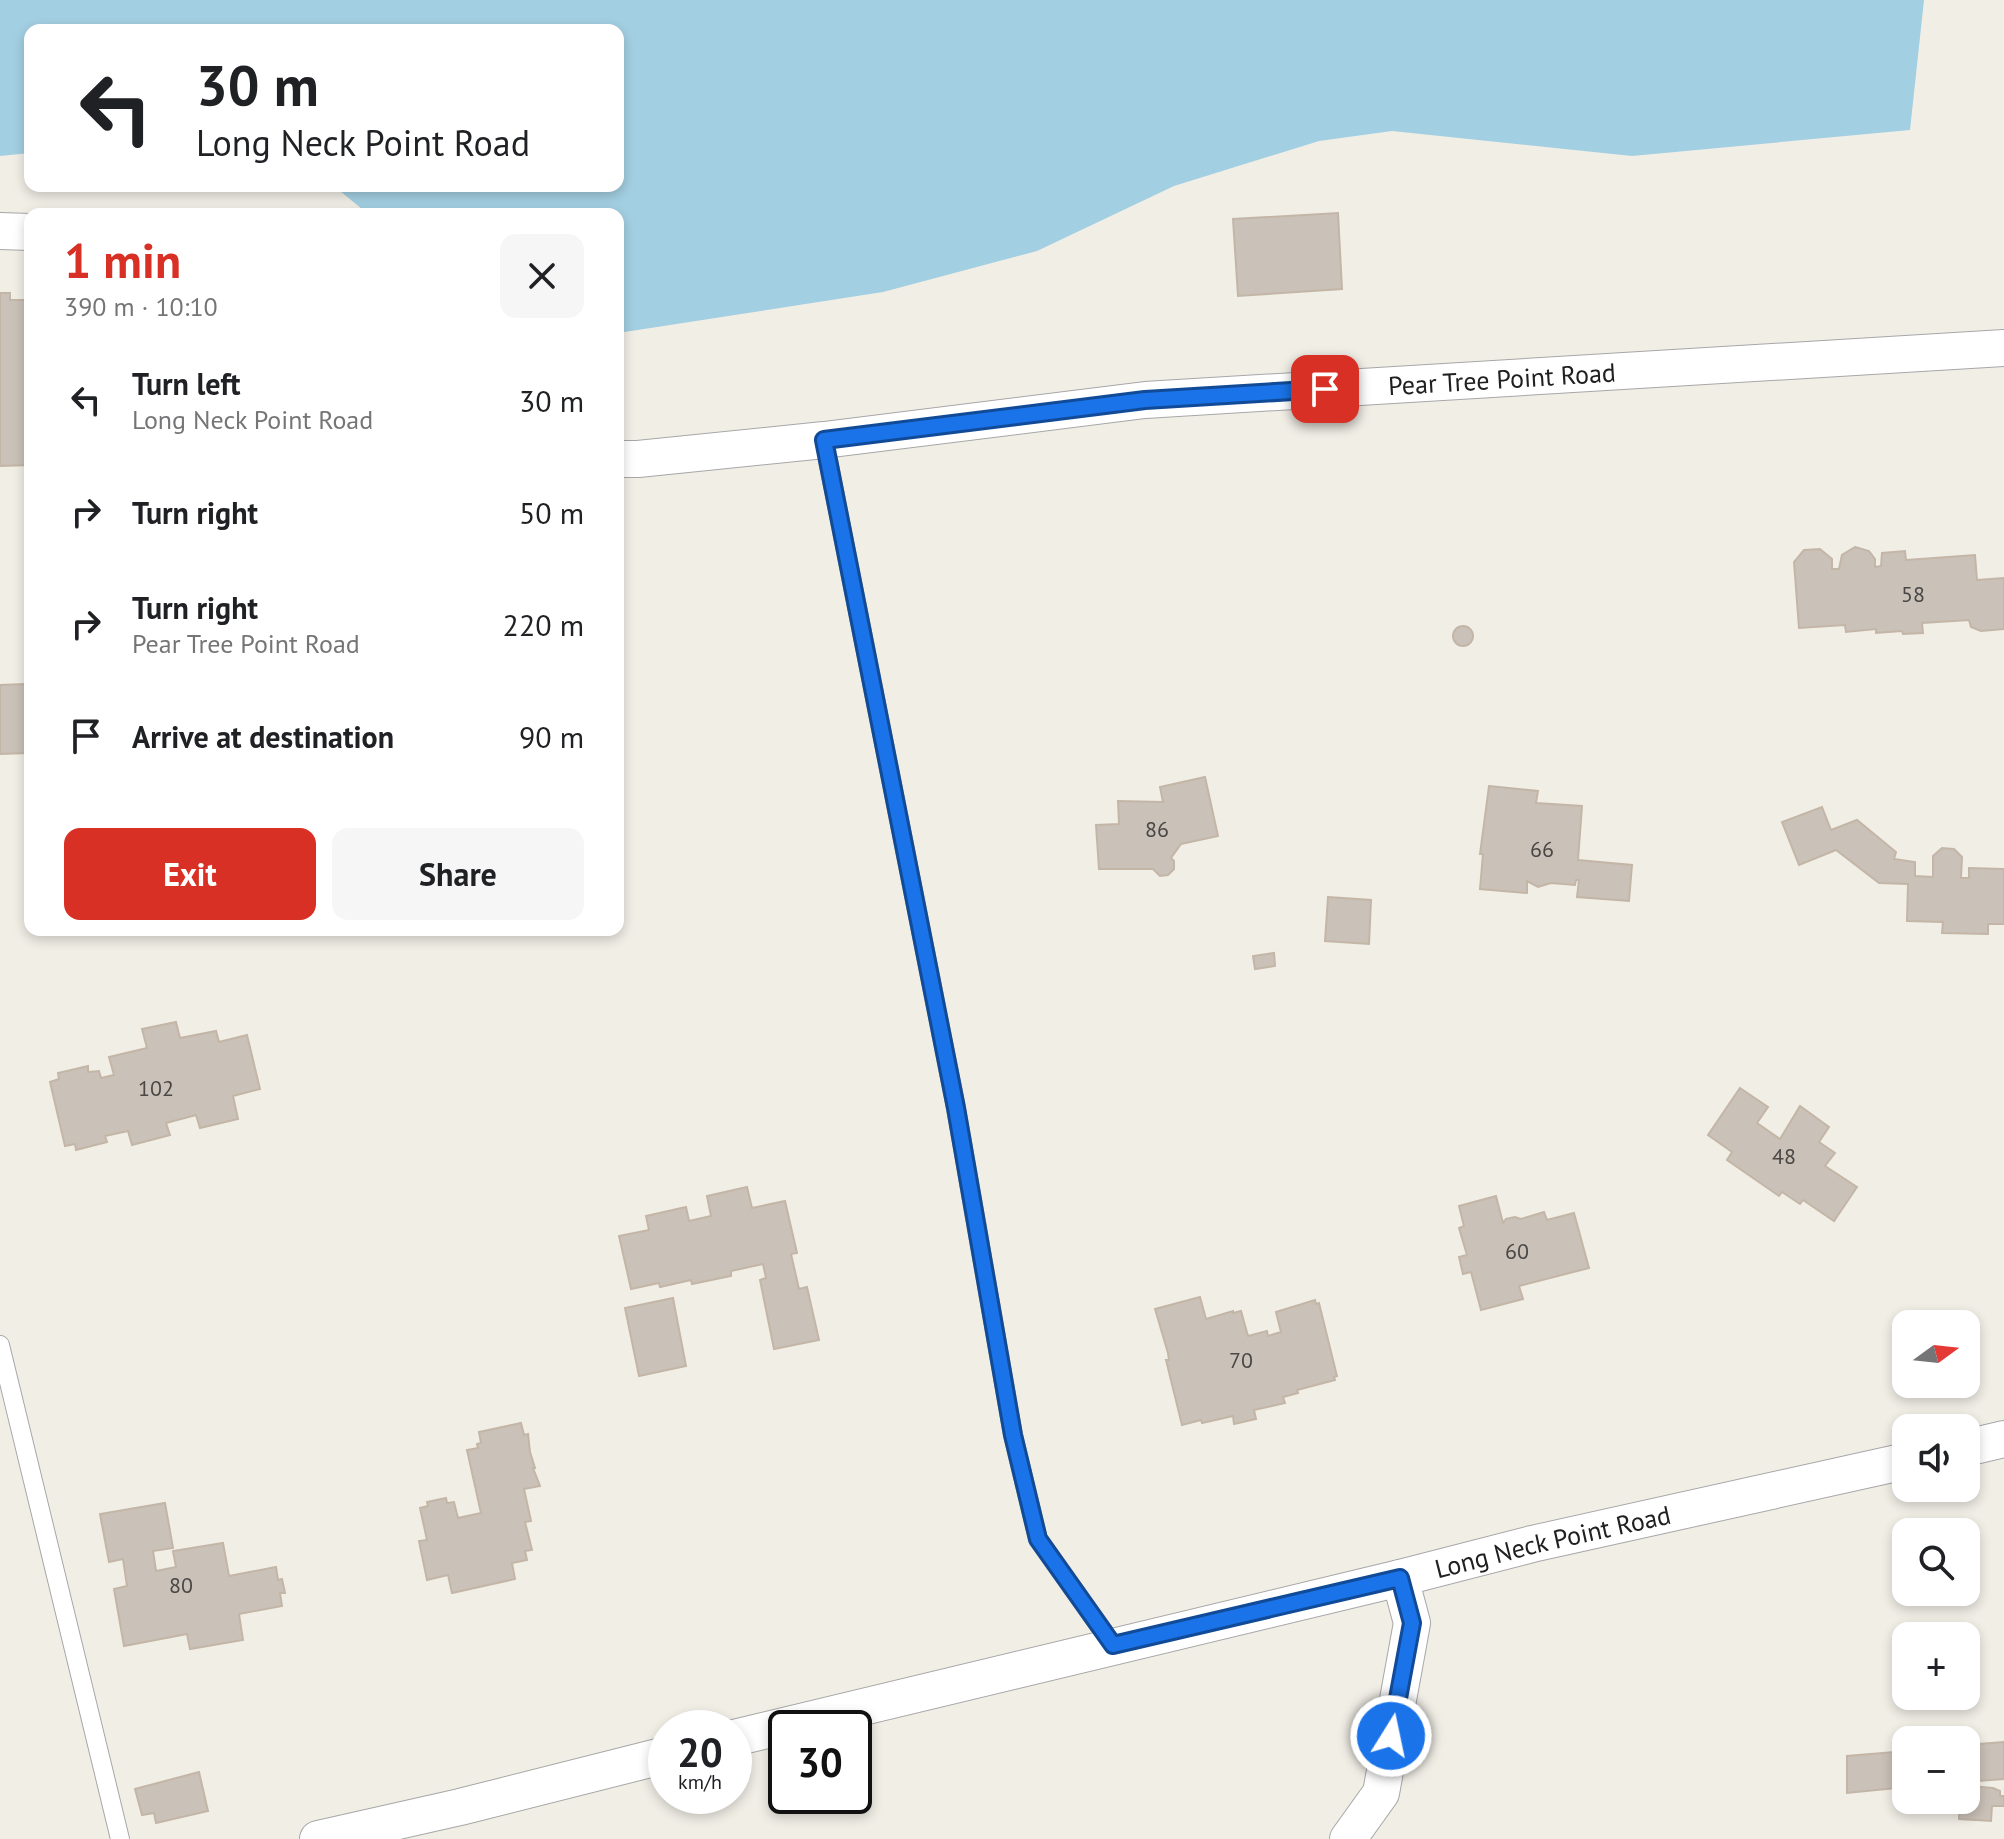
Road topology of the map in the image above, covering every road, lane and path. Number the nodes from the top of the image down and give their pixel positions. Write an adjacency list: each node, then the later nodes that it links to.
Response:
1 (0, 231): 2 (street)
2 (24, 232)
3 (2004, 348): 4 (street, Pear Tree Point Road)
4 (824, 440): 5 (street, Pear Tree Point Road); 11 (lane)
5 (624, 459)
6 (0, 1345): 14 (lane)
7 (2004, 1439): 8 (street)
8 (1980, 1445)
9 (1892, 1464): 10 (street, Long Neck Point Road)
10 (1400, 1578): 11 (street, Long Neck Point Road); 16 (street)
11 (1113, 1645): 12 (street, Long Neck Point Road)
12 (752, 1734)
13 (648, 1760): 15 (street)
14 (120, 1839)
15 (318, 1839)
16 (1348, 1839)

